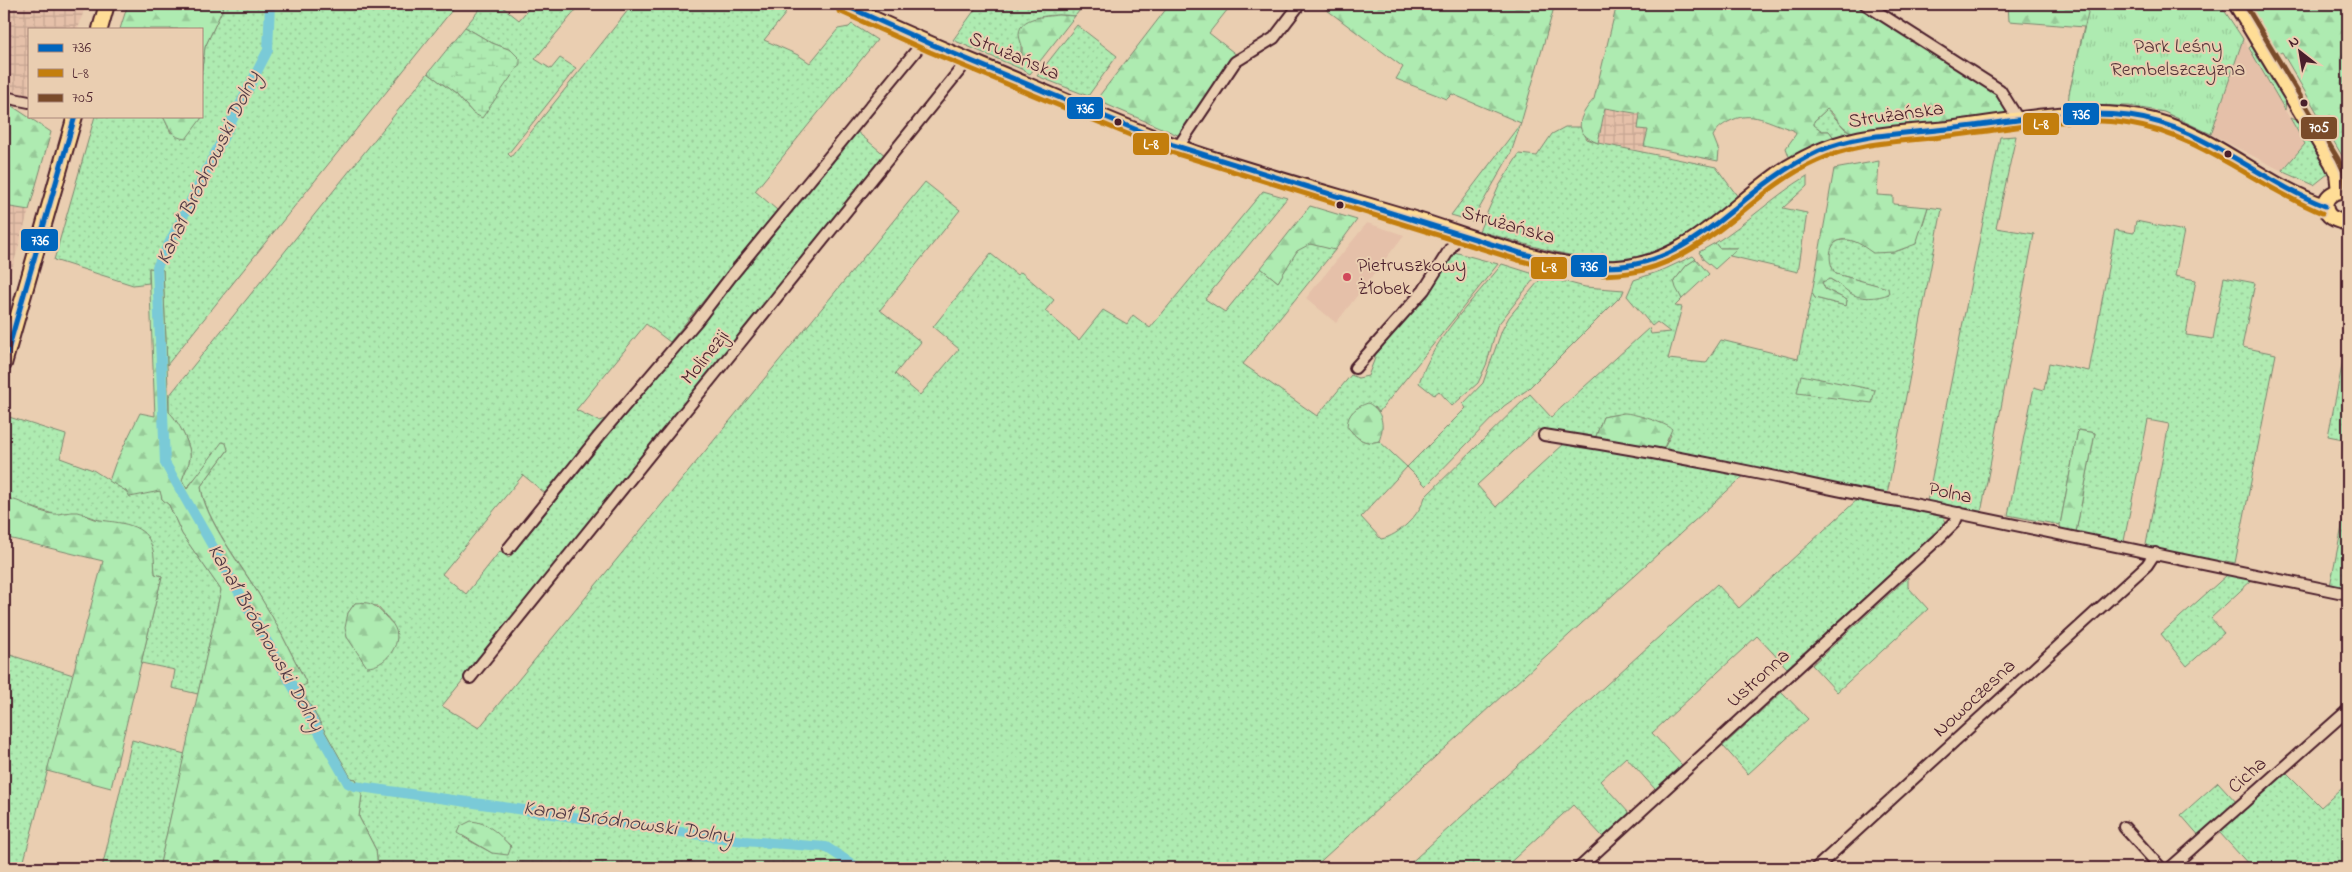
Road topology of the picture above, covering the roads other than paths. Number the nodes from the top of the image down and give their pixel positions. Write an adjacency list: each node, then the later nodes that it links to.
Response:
1 (107, 4): 6 (main road)
2 (842, 4): 7 (main road, Strużańska)
3 (1300, 4): 13 (street)
4 (1865, 4): 12 (street)
5 (2236, 4): 14 (main road)
6 (100, 28)
7 (924, 41): 8 (main road, Strużańska); 22 (street)
8 (968, 60): 13 (main road, Strużańska); 25 (street, Molinezji)
9 (4, 97): 10 (street)
10 (28, 102)
11 (74, 118): 18 (main road)
12 (2018, 120): 15 (main road, Strużańska); 17 (main road, Strużańska)
13 (1178, 147): 17 (main road, Strużańska)
14 (2343, 192): 15 (main road)
15 (2325, 206): 16 (main road, Strużańska)
16 (2346, 221)
17 (1460, 233): 19 (street)
18 (4, 364)
19 (1355, 368)
20 (1544, 434): 21 (street, Polna)
21 (1959, 513): 23 (street, Polna); 28 (street, Ustronna)
22 (508, 548)
23 (2156, 553): 24 (street, Polna); 29 (street, Nowoczesna)
24 (2348, 594)
25 (470, 678)
26 (2348, 710): 31 (street, Cicha)
27 (2124, 827): 30 (street)
28 (1579, 868)
29 (1816, 868)
30 (2161, 868)
31 (2170, 868)

